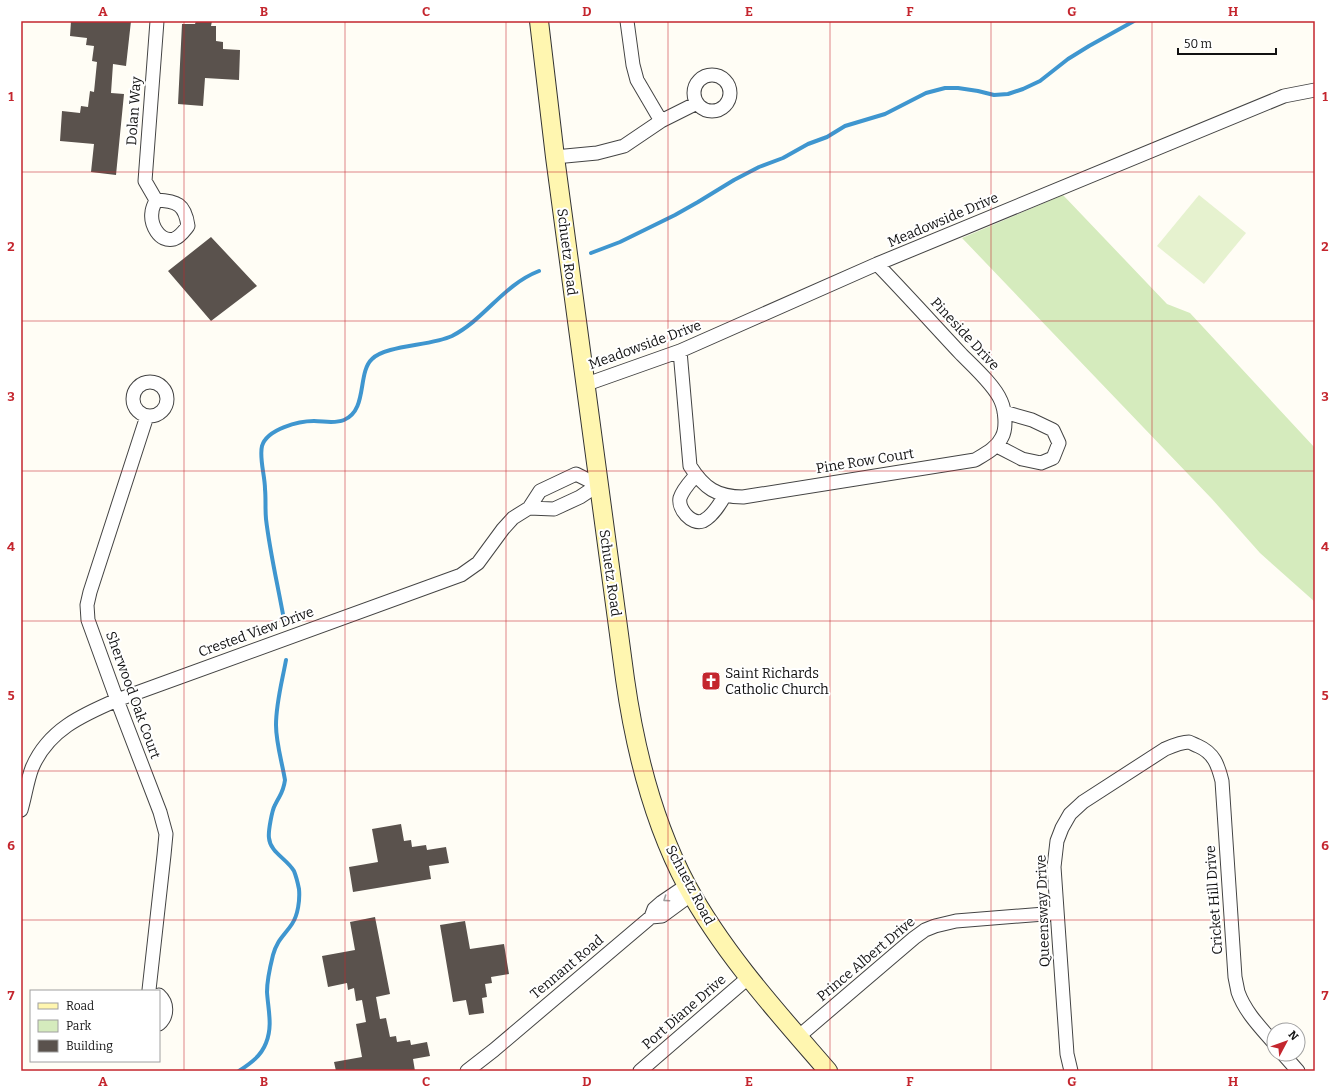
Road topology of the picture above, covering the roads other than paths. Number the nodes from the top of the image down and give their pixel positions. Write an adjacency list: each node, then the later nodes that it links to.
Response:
1 (157, 21): 8 (street, Dolan Way)
2 (539, 21): 7 (main road, Schuetz Road)
3 (627, 21): 6 (street)
4 (1315, 90): 9 (street, Meadowside Drive)
5 (697, 103): 6 (street)
6 (661, 121): 7 (street)
7 (555, 158): 11 (main road, Schuetz Road)
8 (156, 200)
9 (877, 264): 10 (street, Meadowside Drive); 12 (street, Pineside Drive)
10 (680, 352): 11 (street, Meadowside Drive); 15 (street, Pine Row Court)
11 (584, 385): 16 (main road, Schuetz Road)
12 (1004, 412): 14 (street, Pineside Drive); 14 (street)
13 (147, 416): 19 (street, Sherwood Oak Court)
14 (1000, 441): 17 (street, Pine Row Court)
15 (696, 475): 17 (street, Pine Row Court); 17 (street)
16 (598, 485): 18 (street); 18 (street, Crested View Drive); 22 (main road, Schuetz Road)
17 (725, 495)
18 (529, 508): 19 (street, Crested View Drive)
19 (116, 700): 21 (street, Crested View Drive); 25 (street, Sherwood Oak Court)
20 (1205, 749): 23 (street, Queensway Drive); 28 (street, Cricket Hill Drive)
21 (21, 810)
22 (689, 890): 24 (main road, Schuetz Road); 31 (street, Tennant Road)
23 (1057, 913): 29 (street, Prince Albert Drive); 34 (street, Queensway Drive)
24 (749, 977): 29 (main road, Schuetz Road); 32 (street, Port Diane Drive)
25 (150, 990)
26 (160, 999): 27 (street, Sherwood Oak Court)
27 (160, 1023)
28 (1266, 1034)
29 (798, 1037): 33 (main road, Schuetz Road)
30 (1290, 1062): 35 (street)
31 (467, 1071)
32 (640, 1071)
33 (828, 1071)
34 (1071, 1071)
35 (1298, 1071)

